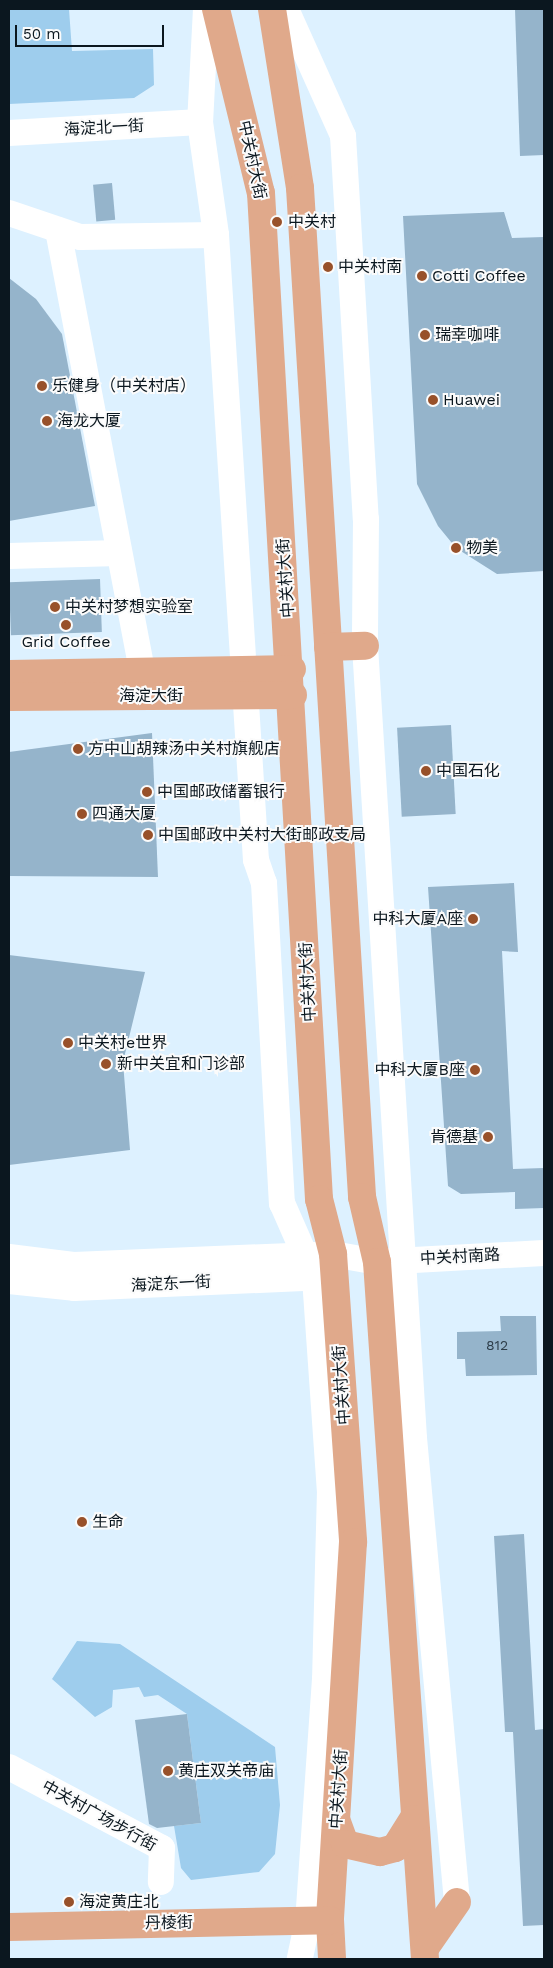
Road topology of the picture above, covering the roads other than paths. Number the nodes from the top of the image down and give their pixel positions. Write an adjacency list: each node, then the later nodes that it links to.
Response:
1 (206, 9): 5 (street)
2 (216, 9): 16 (main road, 中关村大街)
3 (272, 9): 13 (main road)
4 (286, 9): 12 (street)
5 (200, 122): 6 (street, 海淀北一街); 9 (street)
6 (9, 133)
7 (9, 214): 8 (street)
8 (58, 230): 9 (street); 10 (street)
9 (216, 235): 17 (street)
10 (119, 553): 11 (street); 14 (street)
11 (9, 556)
12 (365, 646): 13 (main road); 21 (street)
13 (328, 647): 22 (main road)
14 (142, 672): 15 (main road, 海淀大街); 17 (main road, 海淀大街)
15 (9, 674)
16 (292, 682): 17 (main road, 海淀大街); 23 (main road, 中关村大街)
17 (245, 683): 18 (main road, 海淀大街); 23 (street)
18 (9, 697)
19 (544, 1253): 21 (street, 中关村南路)
20 (9, 1257): 23 (street, 海淀东一街)
21 (404, 1261): 22 (street, 中关村南路); 29 (street)
22 (377, 1262): 23 (street, 中关村南路); 26 (main road)
23 (322, 1266): 24 (street, 海淀东一街); 27 (main road, 中关村大街); 30 (street, 中关村大街)
24 (9, 1281)
25 (9, 1767): 28 (street, 中关村广场步行街)
26 (413, 1819): 27 (main road); 32 (main road)
27 (337, 1822): 30 (main road, 中关村大街)
28 (161, 1882)
29 (457, 1902): 32 (main road)
30 (319, 1920): 31 (main road, 丹棱街); 33 (street, 中关村大街); 34 (main road, 中关村大街)
31 (9, 1927)
32 (425, 1954)
33 (300, 1959)
34 (332, 1959)

